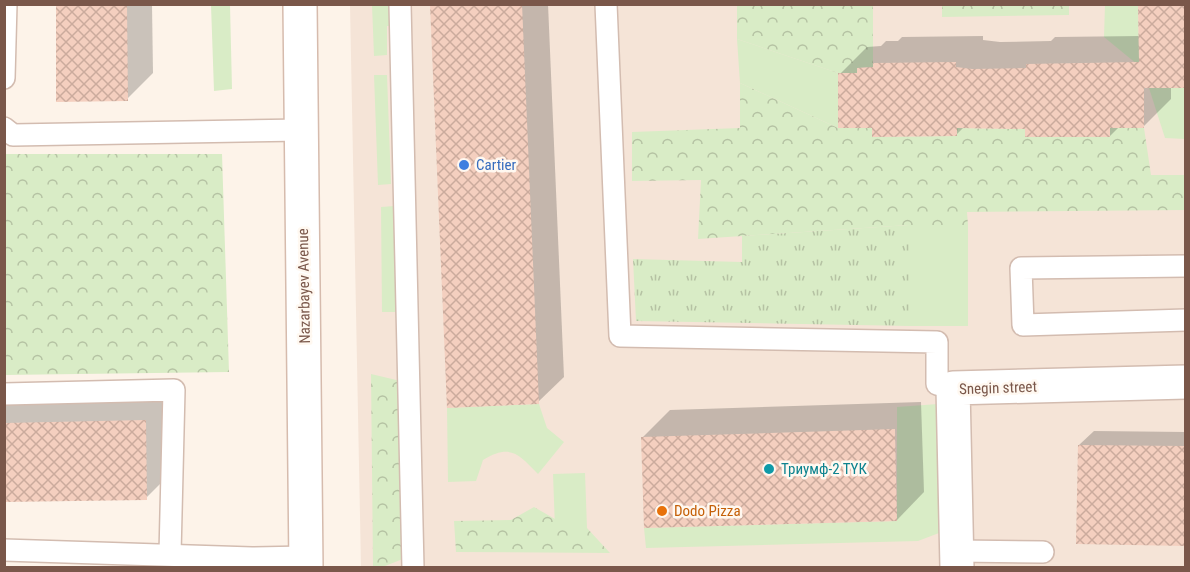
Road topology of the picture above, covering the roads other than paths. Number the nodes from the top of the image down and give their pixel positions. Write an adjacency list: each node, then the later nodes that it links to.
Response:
1 (6, 4): 5 (lane)
2 (300, 4): 7 (main road, Nazarbayev Avenue)
3 (399, 4): 19 (lane)
4 (606, 4): 11 (lane)
5 (4, 78)
6 (4, 128): 7 (lane)
7 (302, 130): 18 (main road, Nazarbayev Avenue)
8 (1185, 266): 9 (lane)
9 (1185, 320)
10 (1185, 382): 11 (main road, Snegin street)
11 (953, 388): 17 (main road, Snegin street)
12 (4, 394): 15 (lane)
13 (4, 550): 16 (lane)
14 (1043, 552): 17 (lane)
15 (170, 554): 16 (lane); 18 (lane)
16 (46, 558)
17 (957, 559)
18 (306, 562)
19 (413, 567)

